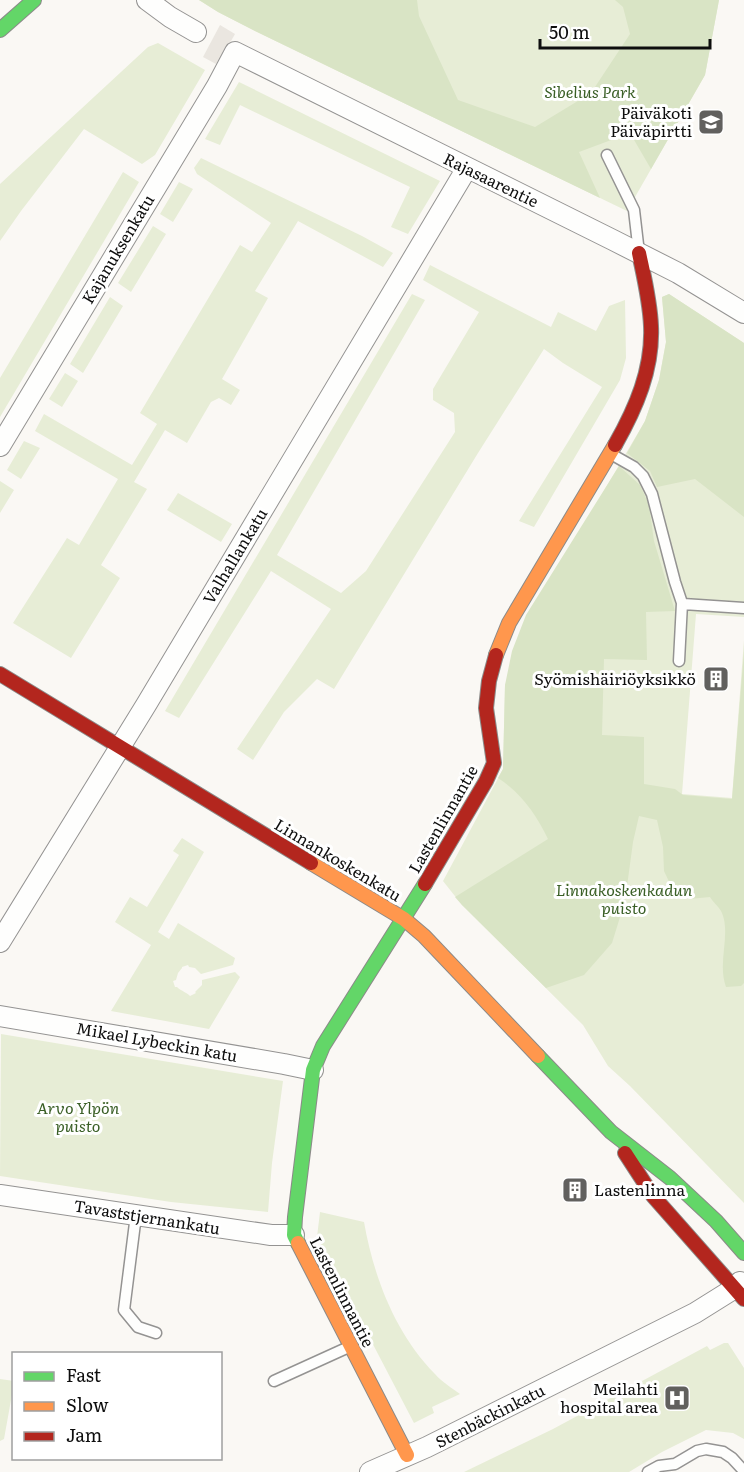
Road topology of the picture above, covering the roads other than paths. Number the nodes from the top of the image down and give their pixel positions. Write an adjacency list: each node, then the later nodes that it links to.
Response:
1 (34, 0): 3 (street)
2 (147, 0): 4 (street)
3 (0, 30)
4 (196, 32)
5 (235, 52): 7 (street, Rajasaarentie); 10 (street, Kajanuksenkatu)
6 (607, 155): 8 (lane)
7 (467, 168): 8 (street, Rajasaarentie); 16 (street, Valhallankatu)
8 (639, 253): 9 (street, Rajasaarentie); 11 (street, Lastenlinnantie)
9 (744, 313)
10 (0, 446)
11 (610, 453): 12 (lane); 17 (street, Lastenlinnantie)
12 (682, 603): 13 (lane); 14 (lane)
13 (744, 608)
14 (679, 661)
15 (0, 674): 16 (street, Linnankoskenkatu)
16 (120, 747): 17 (street, Linnankoskenkatu); 18 (street, Valhallankatu)
17 (404, 919): 20 (street, Lastenlinnantie); 21 (street, Linnankoskenkatu)
18 (0, 942)
19 (0, 1016): 20 (street, Mikael Lybeckin katu)
20 (313, 1070): 24 (street, Lastenlinnantie)
21 (612, 1132): 25 (street, Linnankoskenkatu); 26 (street, Linnankoskenkatu)
22 (0, 1195): 23 (street, Tavaststjernankatu)
23 (136, 1215): 24 (street, Tavaststjernankatu); 27 (lane)
24 (294, 1235): 28 (street, Lastenlinnantie)
25 (744, 1253)
26 (741, 1289): 30 (street, Stenbäckinkatu)
27 (156, 1333)
28 (351, 1346): 29 (lane); 30 (street, Lastenlinnantie)
29 (274, 1381)
30 (407, 1455): 33 (street, Stenbäckinkatu)
31 (674, 1468): 32 (lane); 34 (lane)
32 (744, 1471)
33 (370, 1472)
34 (648, 1472)

